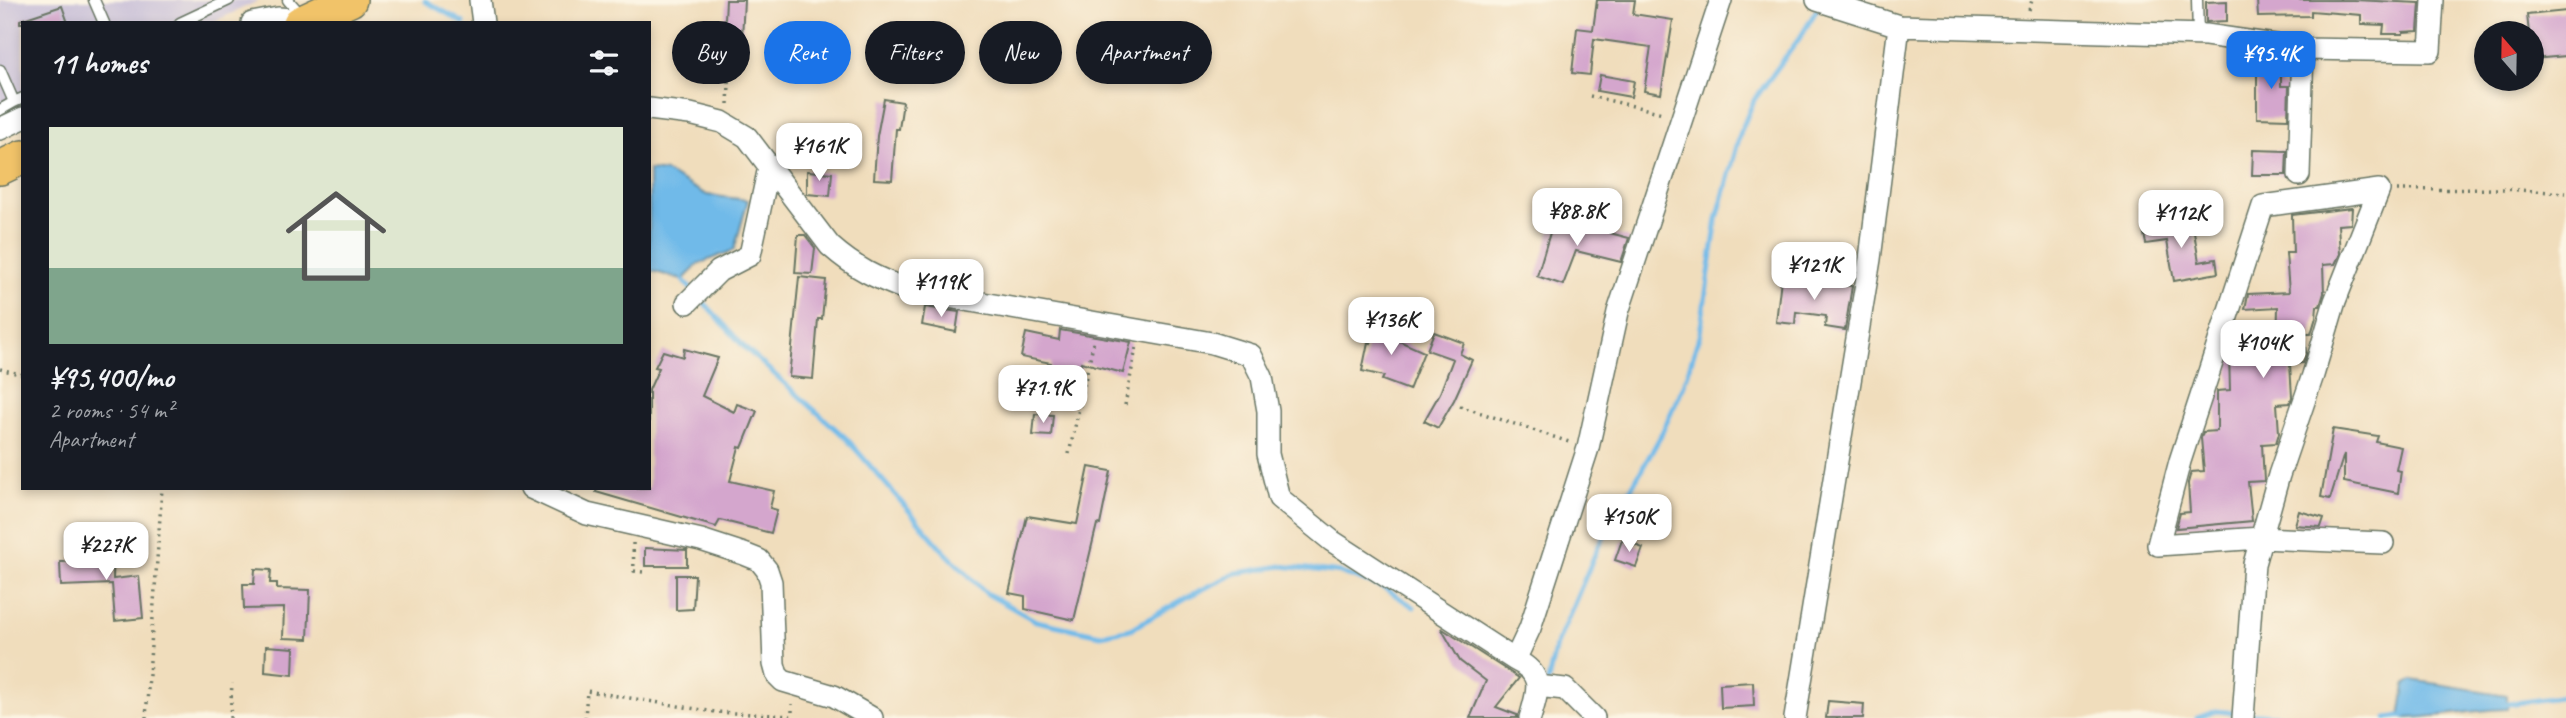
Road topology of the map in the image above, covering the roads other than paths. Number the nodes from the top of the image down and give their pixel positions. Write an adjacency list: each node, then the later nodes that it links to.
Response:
1 (94, 0): 10 (lane)
2 (350, 0): 9 (main road)
3 (480, 0): 13 (street)
4 (1721, 0): 30 (street)
5 (1817, 0): 14 (street)
6 (2197, 0): 15 (lane)
7 (2433, 0): 16 (street)
8 (223, 1): 11 (lane)
9 (298, 14): 12 (street)
10 (103, 21)
11 (184, 21)
12 (262, 21)
13 (483, 21)
14 (1899, 26): 15 (street); 36 (street)
15 (2198, 35): 16 (street)
16 (2303, 49): 25 (street)
17 (0, 70): 18 (lane)
18 (20, 106): 20 (lane); 21 (street)
19 (651, 109): 23 (street)
20 (0, 110)
21 (0, 129)
22 (21, 159): 24 (main road)
23 (769, 167): 26 (street); 30 (street)
24 (0, 169)
25 (2299, 175)
26 (687, 303)
27 (535, 490): 33 (street)
28 (2261, 538): 28 (street); 29 (street); 32 (street)
29 (2384, 542)
30 (1515, 660): 31 (street)
31 (1546, 686): 34 (street); 35 (street)
32 (2244, 713)
33 (872, 718)
34 (1530, 718)
35 (1594, 718)
36 (1795, 718)

